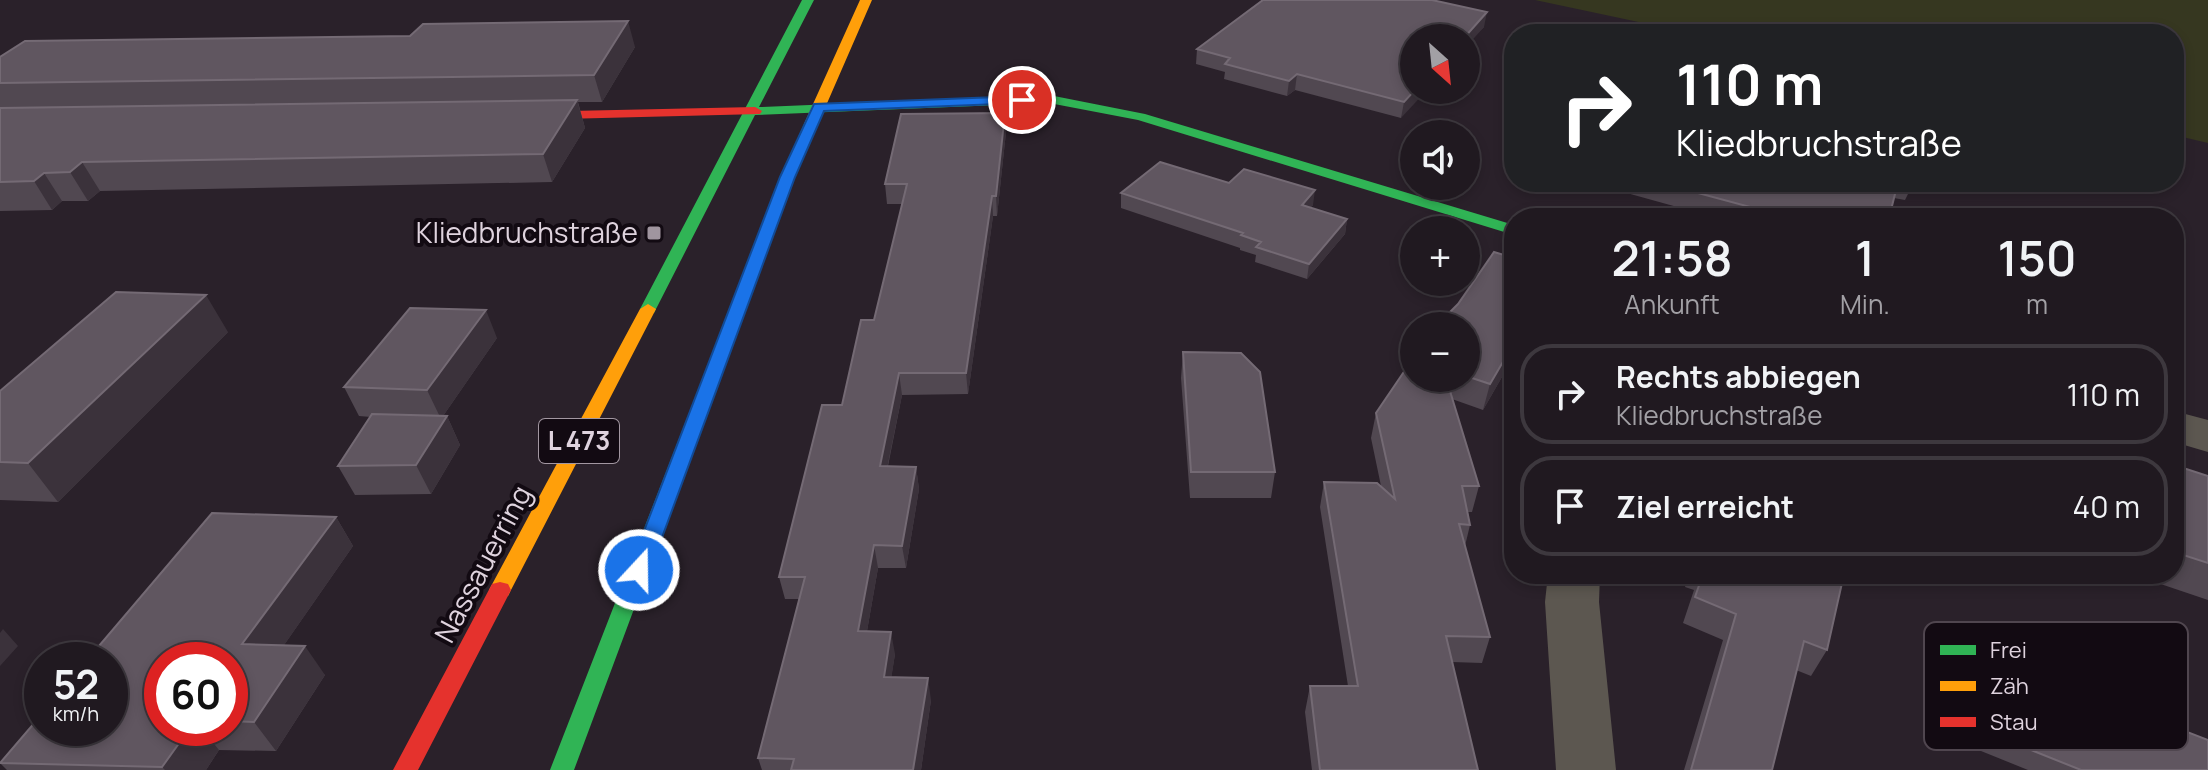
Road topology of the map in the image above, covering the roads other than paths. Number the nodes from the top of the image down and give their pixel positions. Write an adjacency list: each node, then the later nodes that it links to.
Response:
1 (808, 0): 4 (main road, Nassauerring / L 473)
2 (866, 0): 3 (main road)
3 (819, 107): 4 (main road); 6 (main road); 11 (main road)
4 (753, 111): 5 (main road); 10 (main road, Nassauerring / L 473)
5 (507, 116)
6 (1504, 227)
7 (2184, 429): 8 (street)
8 (2208, 436)
9 (1573, 584): 12 (street)
10 (405, 770)
11 (562, 770)
12 (1586, 770)

